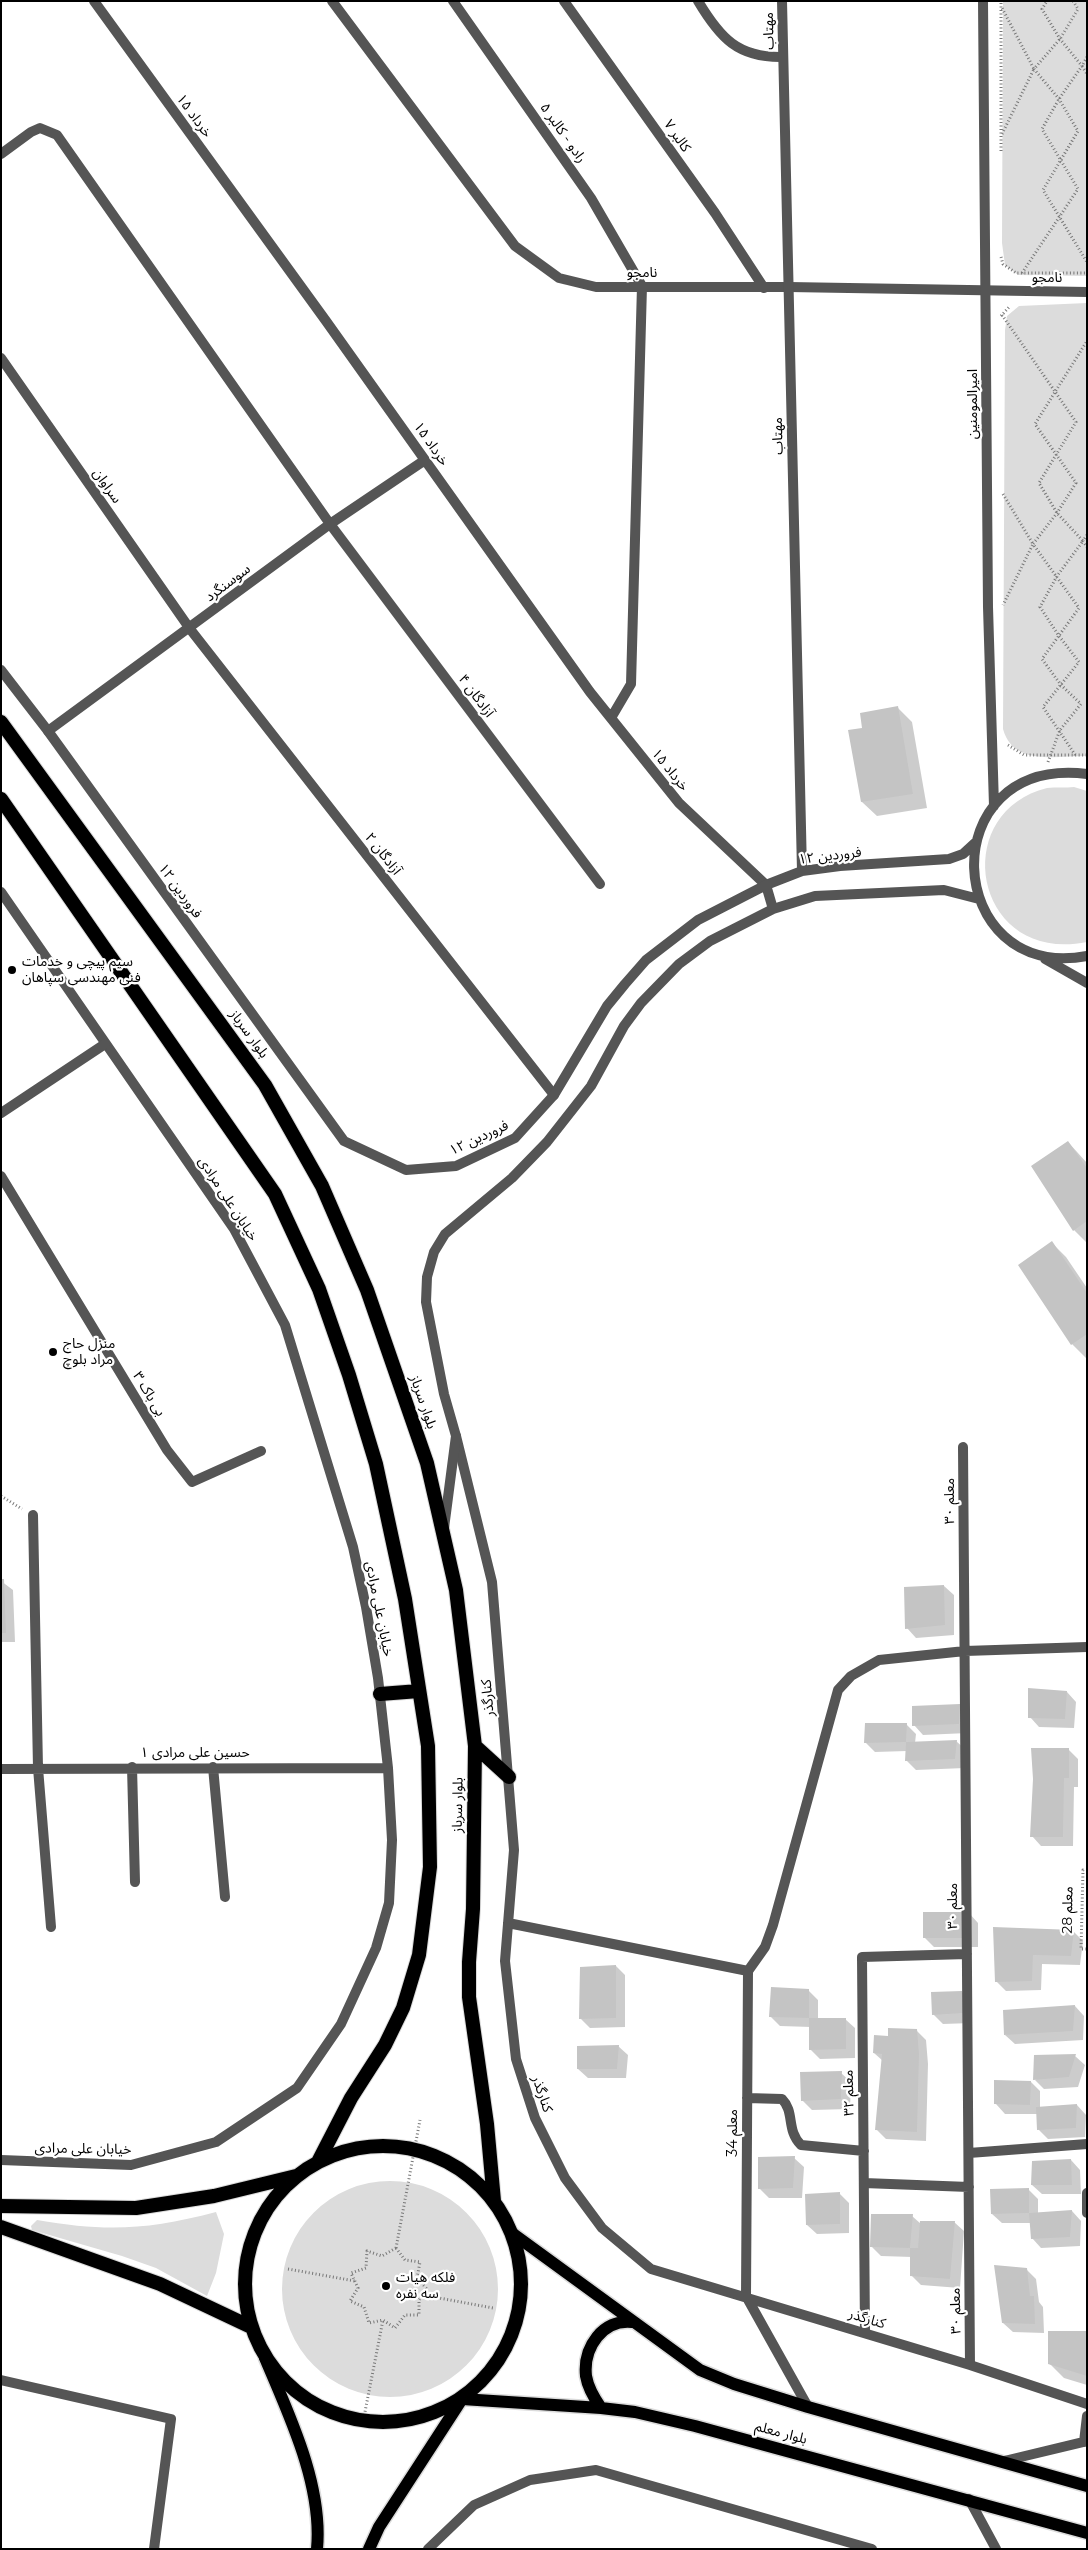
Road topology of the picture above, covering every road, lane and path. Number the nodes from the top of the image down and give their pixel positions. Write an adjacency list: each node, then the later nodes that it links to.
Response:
1 (94, 1): 39 (street, ۱۵ خرداد)
2 (332, 1): 29 (street, نامجو)
3 (453, 1): 29 (street, رادو - کالبر ۵)
4 (564, 1): 31 (street, کالبر ۷)
5 (698, 1): 13 (street)
6 (782, 1): 13 (street, مهتاب)
7 (1001, 1): 11 (path)
8 (1047, 1): 12 (path)
9 (1073, 1): 12 (path)
10 (983, 4): 11 (path); 20 (street, امیرالمومنین)
11 (1001, 6): 16 (path); 19 (path)
12 (1060, 39): 15 (path); 16 (path)
13 (783, 57): 30 (street, مهتاب)
14 (1087, 57): 15 (path)
15 (1082, 66): 17 (path); 18 (path)
16 (1034, 69): 18 (path); 19 (path)
17 (1087, 74)
18 (1059, 99): 23 (path); 23 (path)
19 (1001, 134): 20 (path); 22 (path)
20 (984, 135): 32 (street, امیرالمومنین)
21 (1, 154): 42 (street, آزادگان ۴)
22 (1001, 154)
23 (1061, 160): 24 (path); 24 (path)
24 (1059, 217): 26 (path); 28 (path)
25 (1000, 251): 28 (path)
26 (1087, 262)
27 (1087, 273): 28 (path)
28 (1022, 274)
29 (642, 286): 31 (street, نامجو); 55 (street)
30 (789, 287): 31 (street, نامجو); 32 (street, نامجو); 69 (street, مهتاب)
31 (764, 288)
32 (985, 292): 33 (street, نامجو); 49 (street, امیرالمومنین)
33 (1087, 292)
34 (1016, 302): 37 (path)
35 (1087, 341): 37 (path)
36 (1, 358): 51 (street, سراوان)
37 (1055, 392): 38 (path); 38 (path)
38 (1056, 454): 41 (path); 41 (path)
39 (425, 460): 42 (street, سوسنگرد); 55 (street, ۱۵ خرداد)
40 (1000, 499): 45 (path)
41 (1057, 513): 44 (path); 45 (path)
42 (330, 524): 51 (street, سوسنگرد); 70 (street, آزادگان ۴)
43 (1087, 535): 44 (path)
44 (1083, 541): 46 (path); 47 (path)
45 (1032, 544): 47 (path); 50 (path)
46 (1087, 547)
47 (1057, 576): 52 (path); 52 (path)
48 (1002, 597): 50 (path)
49 (988, 607): 50 (path); 67 (street, امیرالمومنین)
50 (1002, 607)
51 (190, 629): 58 (street, سوسنگرد); 79 (street, آزادگان ۲)
52 (1059, 636): 54 (path); 54 (path)
53 (1, 670): 58 (street, ۱۲ فروردین)
54 (1061, 685): 57 (path); 57 (path)
55 (611, 718): 71 (street, ۱۵ خرداد)
56 (1, 722): 87 (highway, بلوار سرباز)
57 (1060, 730): 60 (path); 61 (path)
58 (48, 731): 79 (street, ۱۲ فروردین)
59 (1005, 740): 60 (path)
60 (1051, 755): 61 (path); 64 (path)
61 (1075, 755): 62 (path); 63 (path)
62 (1087, 755)
63 (1079, 761)
64 (1044, 774): 65 (street); 67 (street)
65 (1087, 774)
66 (1, 799): 90 (highway, بلوار سرباز)
67 (994, 806): 68 (street)
68 (975, 843): 69 (street, ۱۲ فروردین); 73 (street)
69 (802, 871): 71 (street, ۱۲ فروردین)
70 (600, 884)
71 (766, 885): 74 (street); 79 (street, ۱۲ فروردین)
72 (1, 892): 78 (street, خیابان علی مرادی)
73 (979, 899): 74 (street); 75 (street)
74 (773, 909): 82 (street)
75 (1040, 956): 76 (street); 77 (street)
76 (1087, 956)
77 (1087, 983)
78 (105, 1044): 80 (street); 91 (street, خیابان علی مرادی)
79 (554, 1095)
80 (1, 1113)
81 (1, 1176): 84 (street, بی باک ۳)
82 (456, 1436): 87 (street); 98 (street, کنارگذر)
83 (963, 1447): 89 (street, معلم ۳۰)
84 (261, 1451)
85 (1, 1496): 86 (path)
86 (33, 1515): 96 (street)
87 (443, 1534): 92 (highway, بلوار سرباز)
88 (1087, 1647): 89 (street)
89 (964, 1651): 105 (street, معلم ۳۰); 106 (street)
90 (419, 1691): 91 (highway); 114 (highway, بلوار سرباز)
91 (380, 1694): 97 (street, خیابان علی مرادی)
92 (475, 1746): 98 (highway); 119 (highway, بلوار سرباز)
93 (132, 1767): 94 (street, حسین علی مرادی ۱); 96 (street, حسین علی مرادی ۱); 100 (street)
94 (213, 1767): 97 (street, حسین علی مرادی ۱); 101 (street)
95 (1, 1768): 96 (street, حسین علی مرادی ۱)
96 (38, 1768): 103 (street)
97 (388, 1768): 113 (street, خیابان علی مرادی)
98 (509, 1776): 102 (street, کنارگذر)
99 (1087, 1870): 104 (path, معلم 28)
100 (135, 1882)
101 (225, 1898)
102 (508, 1923): 106 (street); 128 (street, کنارگذر)
103 (51, 1927)
104 (1087, 1949)
105 (967, 1954): 111 (street, معلم ۳۲); 112 (street, معلم ۳۰)
106 (748, 1971): 107 (street, معلم 34)
107 (747, 2098): 111 (street); 128 (street, معلم 34)
108 (420, 2120): 110 (path)
109 (1087, 2144): 112 (street)
110 (414, 2150): 114 (highway); 119 (highway); 124 (path)
111 (864, 2151): 116 (street, معلم ۳۲)
112 (969, 2153): 117 (street, معلم ۳۰)
113 (1, 2160)
114 (318, 2162): 115 (highway)
115 (296, 2176): 120 (highway); 132 (highway)
116 (864, 2184): 117 (street); 133 (street, معلم ۳۲)
117 (969, 2187): 135 (street, معلم ۳۰)
118 (1087, 2193): 121 (street)
119 (494, 2201): 123 (highway)
120 (1, 2206)
121 (1087, 2213)
122 (1, 2227): 132 (highway)
123 (512, 2233): 131 (main road); 137 (highway)
124 (396, 2248): 126 (path); 127 (path)
125 (288, 2269): 126 (path)
126 (355, 2281): 130 (path)
127 (422, 2295): 129 (path); 130 (path)
128 (746, 2296): 133 (street, کنارگذر); 139 (street)
129 (493, 2308)
130 (383, 2320): 142 (path)
131 (632, 2322): 139 (main road); 140 (main road)
132 (251, 2327): 134 (highway)
133 (865, 2333): 135 (street, کنارگذر)
134 (264, 2358): 142 (highway); 149 (main road)
135 (970, 2365): 138 (street, کنارگذر)
136 (1, 2380): 148 (street)
137 (462, 2399): 140 (main road, بلوار معلم); 142 (highway); 150 (main road)
138 (1087, 2404)
139 (808, 2407): 144 (main road)
140 (600, 2408): 146 (main road, بلوار معلم)
141 (1087, 2416): 143 (street)
142 (363, 2422)
143 (1085, 2441): 144 (street)
144 (1000, 2462): 145 (main road)
145 (1087, 2486)
146 (969, 2499): 147 (main road, بلوار معلم); 153 (street)
147 (1087, 2533)
148 (154, 2549)
149 (317, 2549)
150 (370, 2549)
151 (428, 2549): 152 (street)
152 (872, 2549)
153 (996, 2549)

